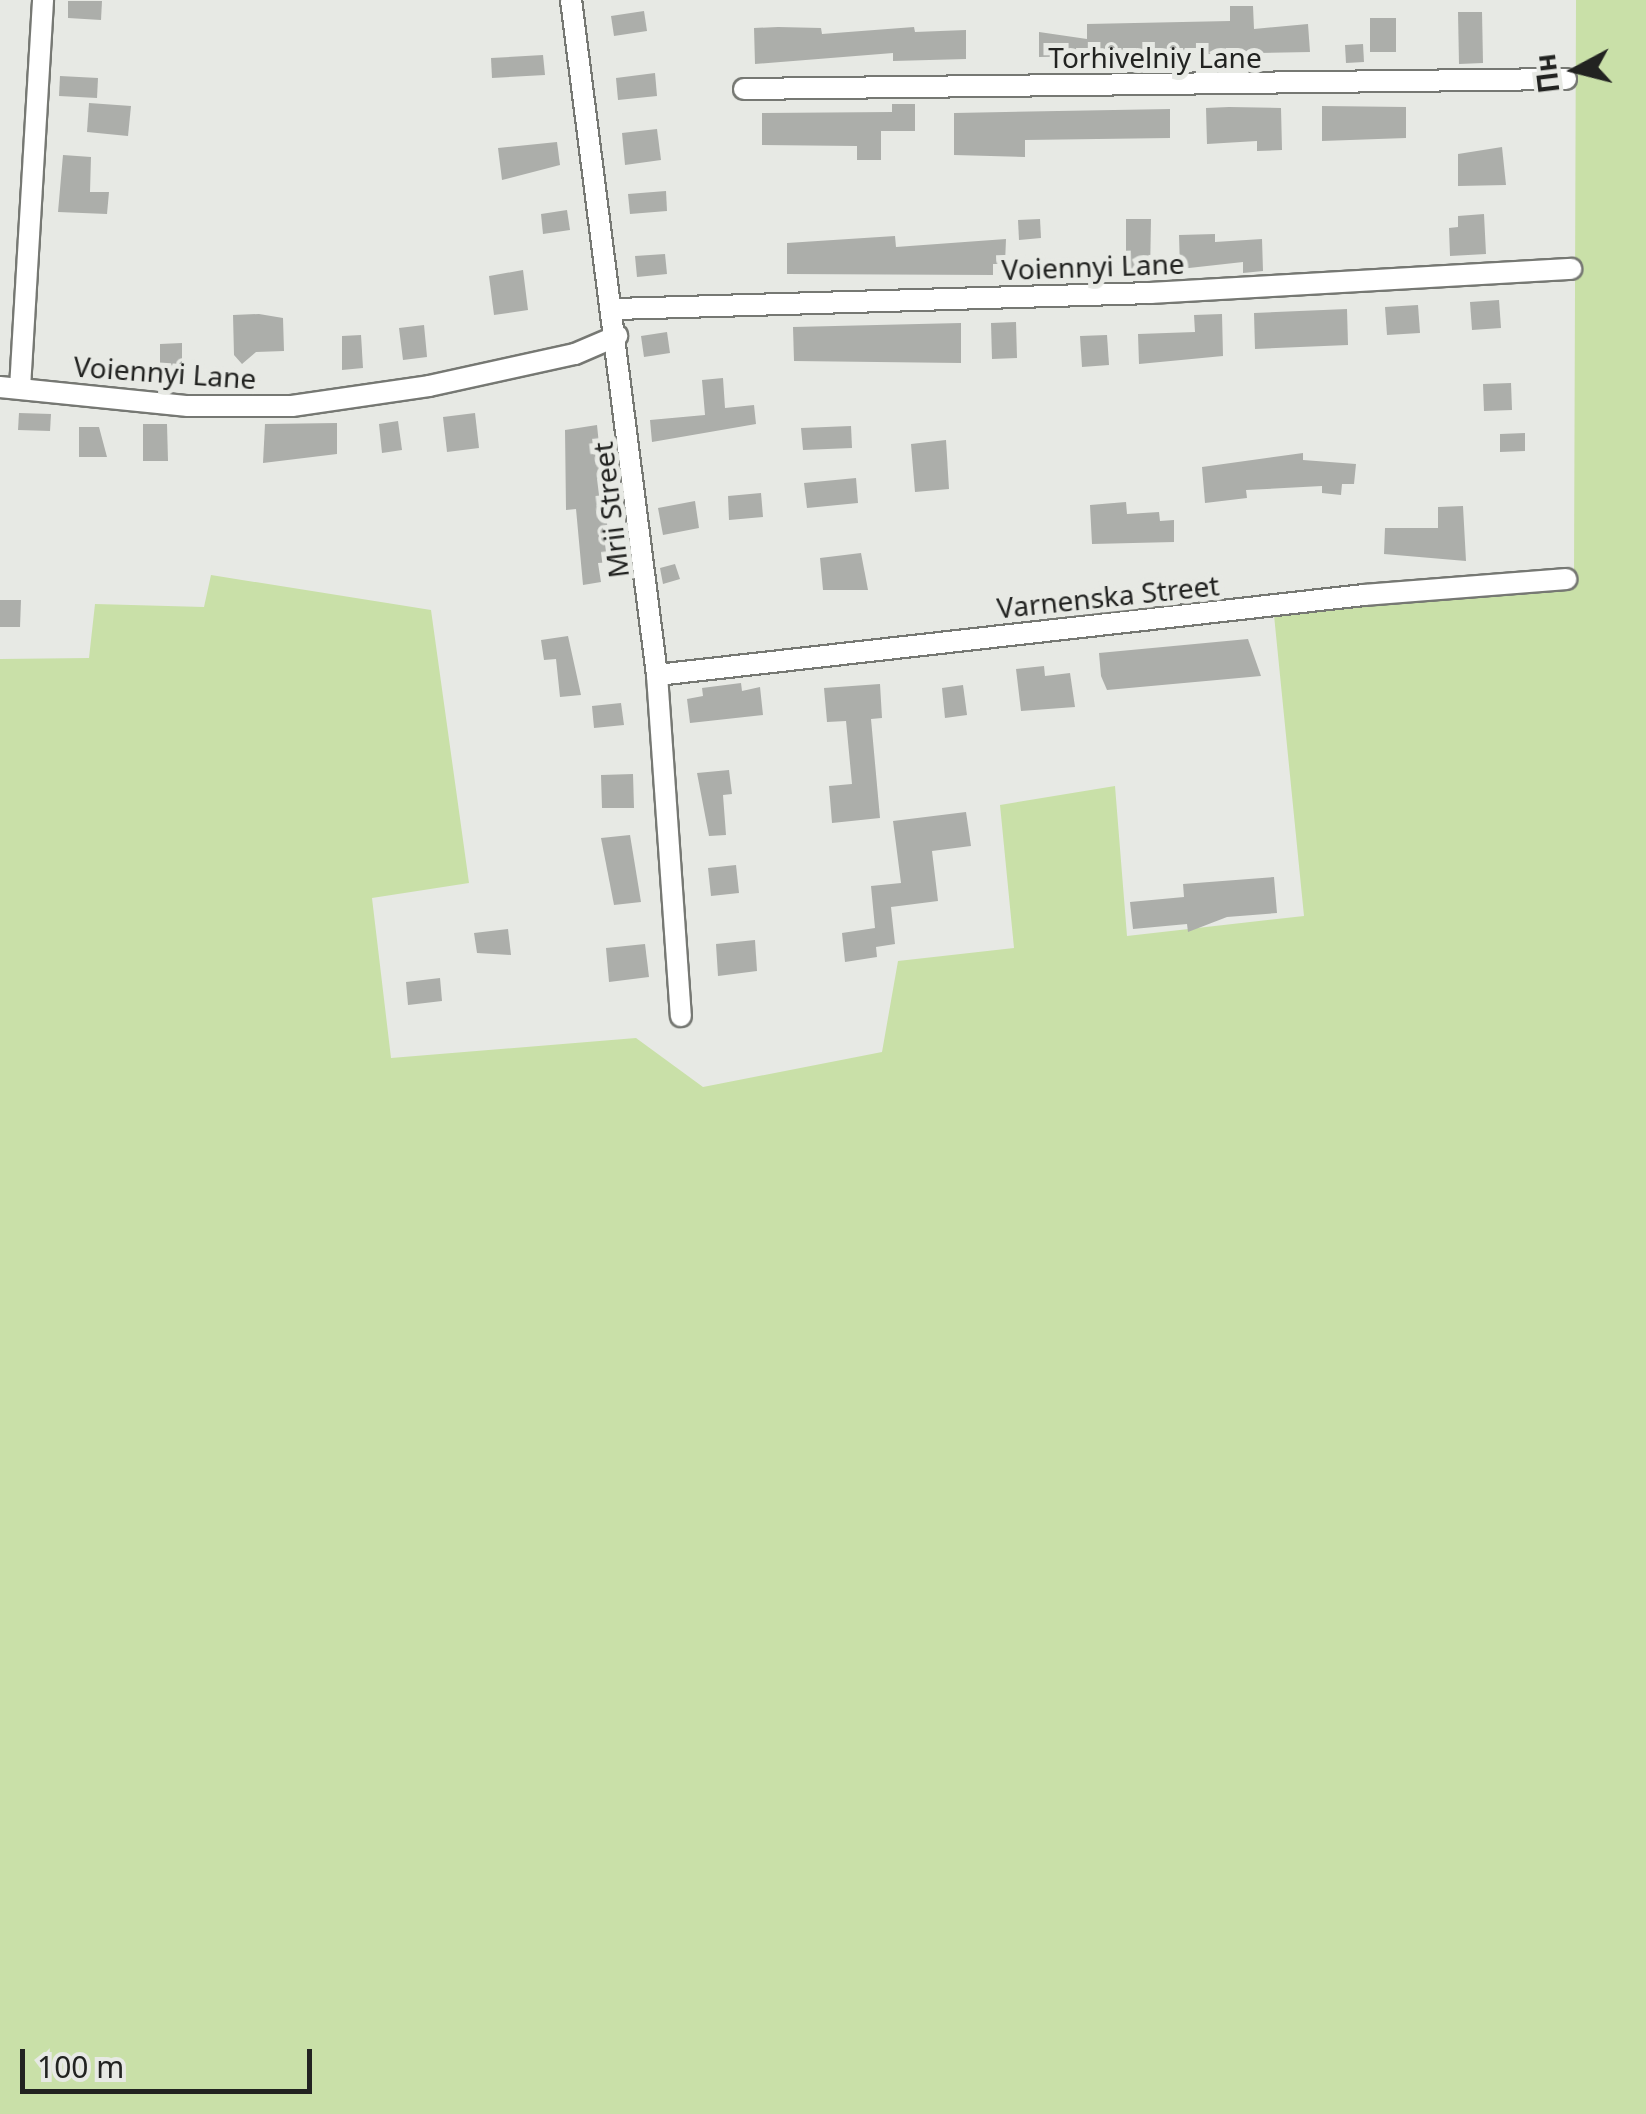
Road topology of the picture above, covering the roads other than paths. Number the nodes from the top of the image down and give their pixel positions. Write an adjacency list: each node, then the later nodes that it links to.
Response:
1 (43, 0): 8 (street)
2 (572, 0): 6 (street, Mrii Street)
3 (1566, 79): 4 (street, Torhivelniy Lane)
4 (744, 89)
5 (1572, 269): 6 (street, Voiennyi Lane)
6 (616, 309): 7 (street, Mrii Street)
7 (617, 336): 8 (street, Voiennyi Lane); 10 (street, Mrii Street)
8 (10, 387)
9 (1566, 579): 10 (street, Varnenska Street)
10 (658, 675): 11 (street, Mrii Street)
11 (681, 1016)

